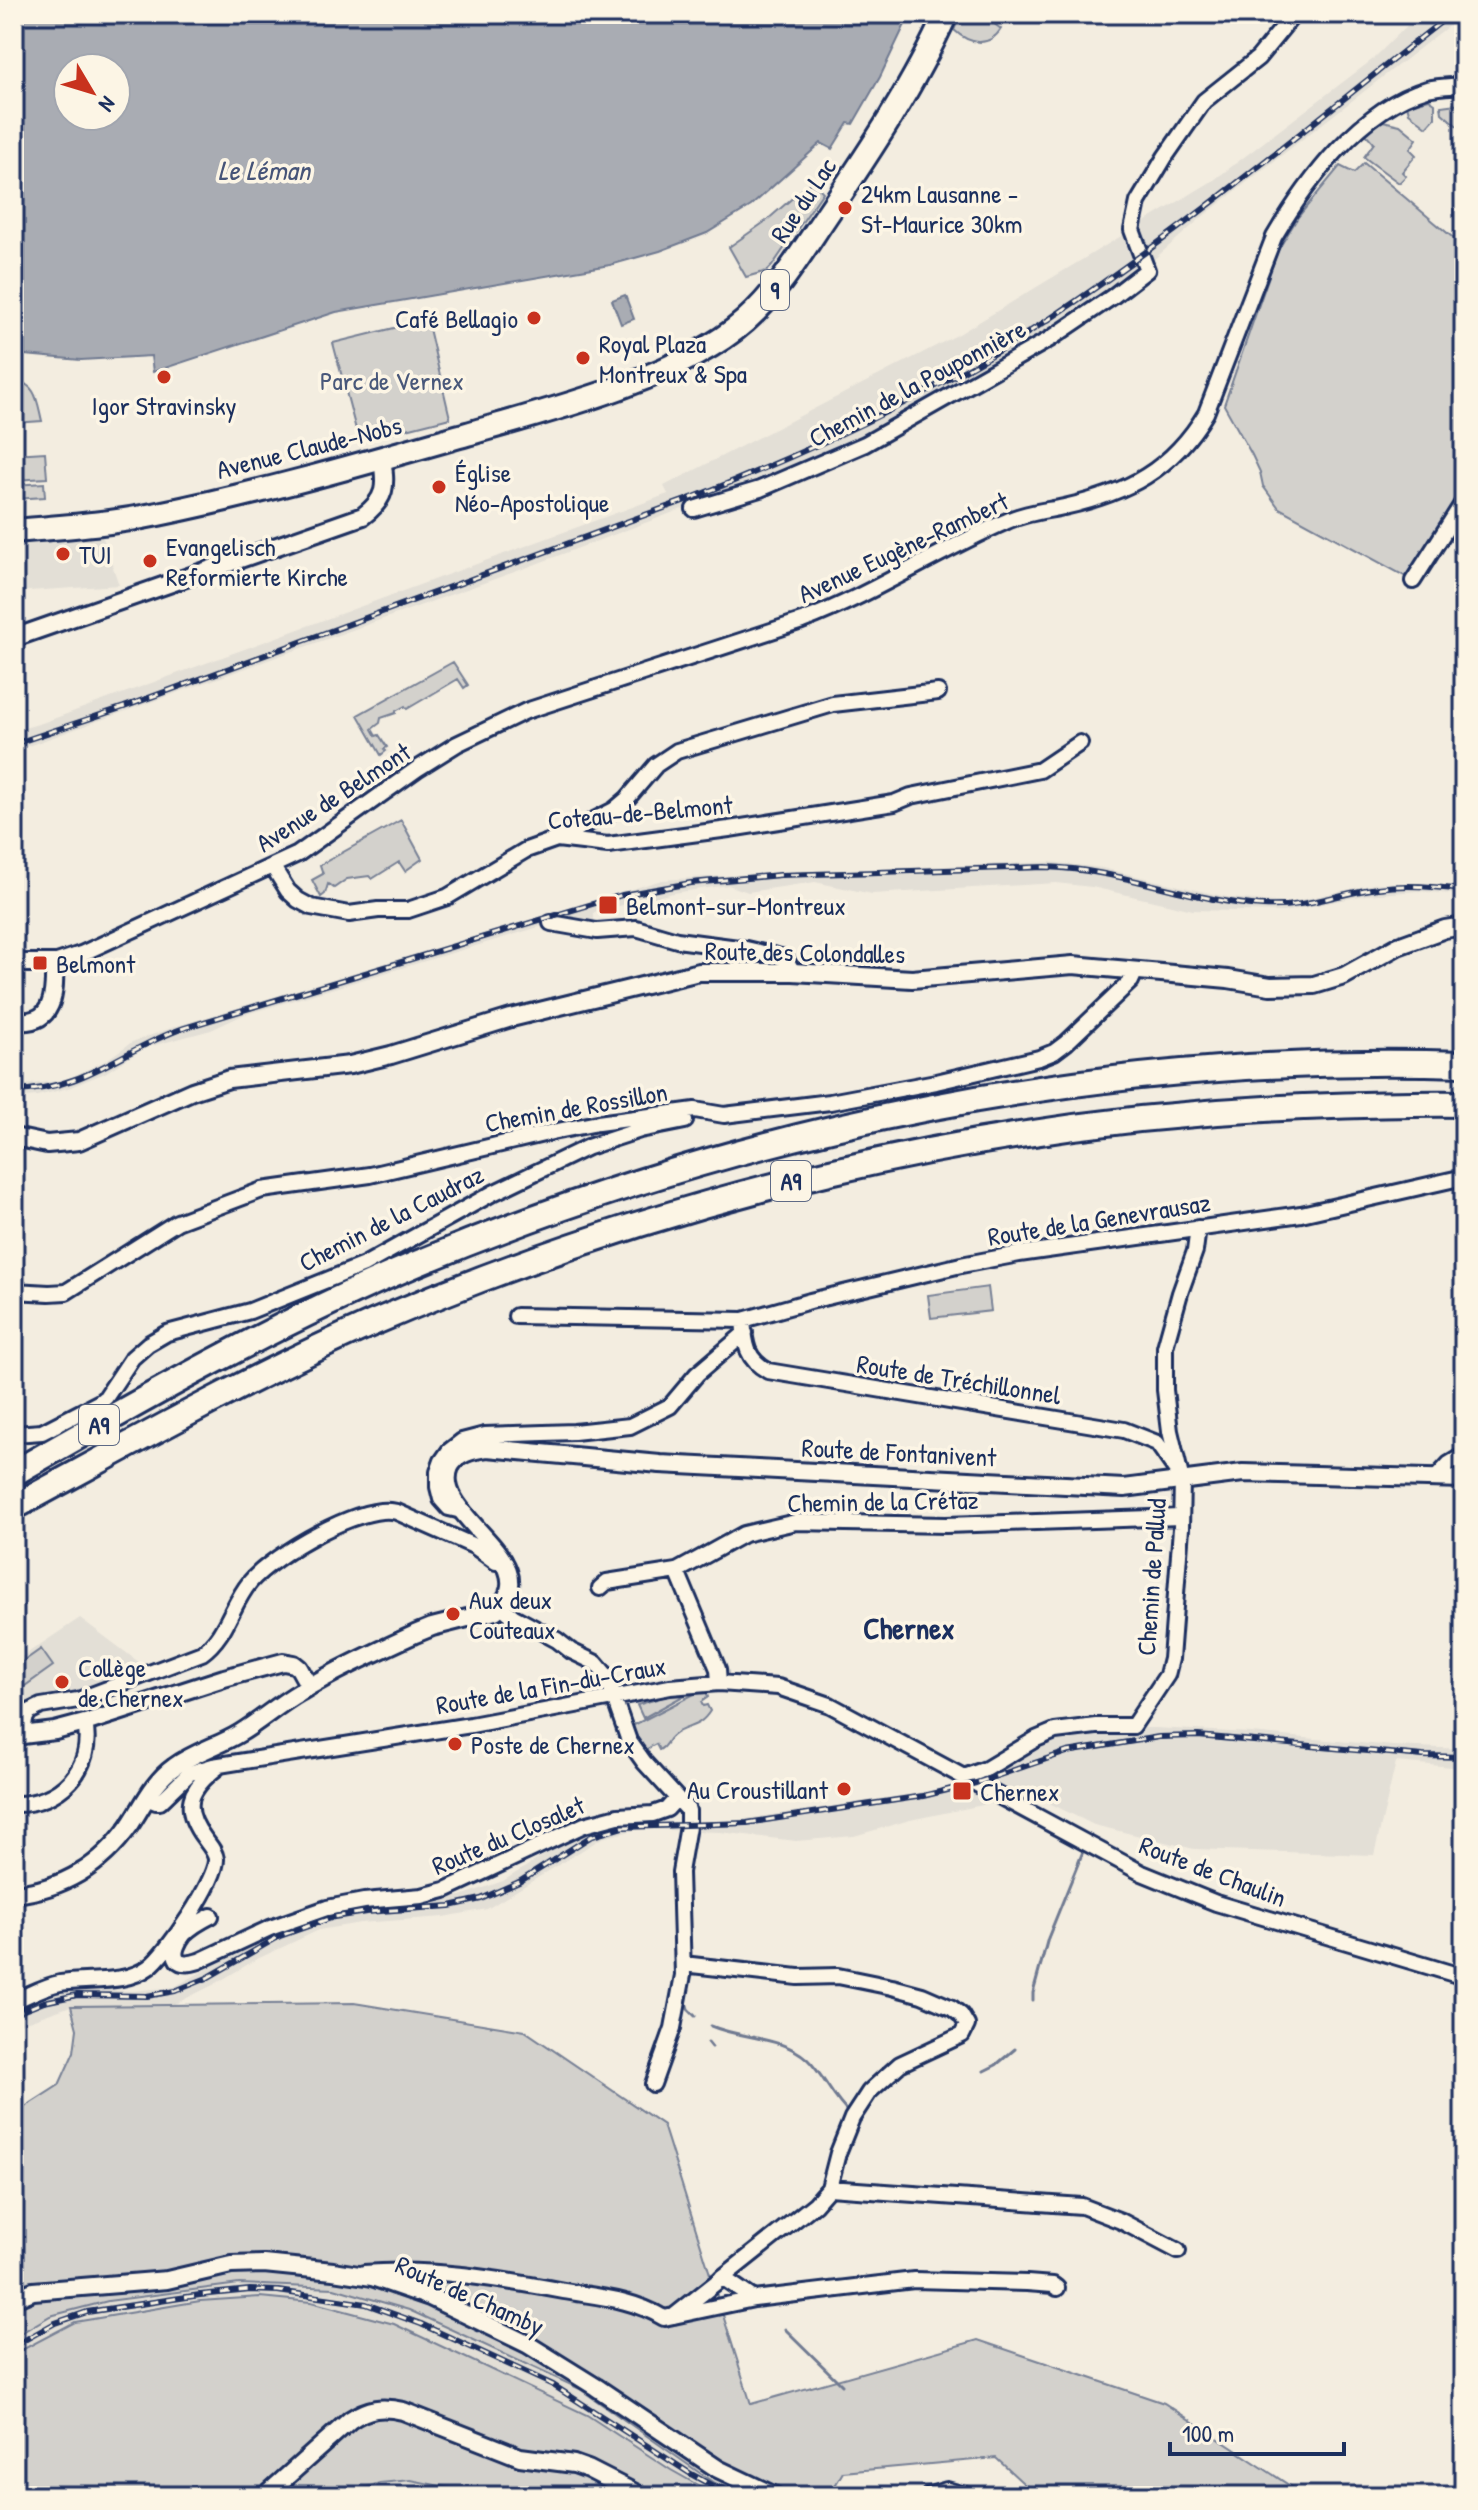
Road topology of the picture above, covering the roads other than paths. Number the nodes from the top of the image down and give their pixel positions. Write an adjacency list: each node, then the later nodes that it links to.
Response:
1 (946, 14): 4 (main road, Rue du Lac / 9)
2 (1294, 14): 7 (street, Chemin de la Pouponnière)
3 (1464, 85): 11 (street, Avenue Eugène-Rambert)
4 (612, 389): 5 (main road, Avenue Claude-Nobs / 9)
5 (382, 458): 8 (main road, Avenue Claude-Nobs / 9); 10 (street)
6 (1464, 501): 9 (street)
7 (694, 509)
8 (14, 531)
9 (1413, 581)
10 (14, 638)
11 (630, 676): 15 (street, Avenue de Belmont)
12 (938, 692): 14 (street)
13 (1080, 743): 14 (street, Coteau-de-Belmont)
14 (557, 839): 15 (street, Coteau-de-Belmont)
15 (273, 867): 19 (street, Avenue de Belmont)
16 (551, 923): 21 (street)
17 (1464, 926): 20 (street, Route des Colondalles)
18 (14, 963): 19 (street, Avenue de Belmont)
19 (54, 963): 22 (street)
20 (1136, 970): 21 (street, Route des Colondalles); 25 (street, Chemin de Rossillon)
21 (793, 972): 26 (street, Route des Colondalles)
22 (14, 1021)
23 (1464, 1064): 34 (highway, A9)
24 (1464, 1104): 38 (highway, A9)
25 (724, 1115): 29 (street, Chemin de Rossillon); 32 (street, Chemin de la Caudraz)
26 (14, 1137)
27 (1464, 1177): 28 (street, Route de la Genevrausaz)
28 (1198, 1228): 31 (street, Route de la Genevrausaz); 37 (street, Chemin de Pallud)
29 (14, 1291)
30 (516, 1316): 31 (street)
31 (744, 1327): 37 (street, Route de Tréchillonnel); 39 (street)
32 (14, 1434)
33 (1464, 1455): 35 (street)
34 (14, 1473)
35 (1436, 1478): 36 (street, Route de Fontanivent); 37 (street, Route de Fontanivent)
36 (1464, 1479)
37 (1182, 1481): 39 (street, Route de Fontanivent); 40 (street, Chemin de Pallud)
38 (17, 1506)
39 (462, 1511): 41 (street, Route de Fontanivent)
40 (1180, 1517): 42 (street, Chemin de la Crétaz); 51 (street, Chemin de Pallud)
41 (504, 1560): 44 (street); 49 (street)
42 (677, 1571): 43 (street, Chemin de la Crétaz); 45 (street)
43 (600, 1588)
44 (501, 1606): 46 (street); 47 (street)
45 (719, 1683): 47 (street, Route de la Fin-du-Craux); 51 (street, Route de la Fin-du-Craux)
46 (309, 1686): 48 (street); 52 (street)
47 (616, 1698): 50 (street, Route de la Fin-du-Craux); 53 (street)
48 (85, 1723): 49 (street); 54 (street)
49 (19, 1736)
50 (220, 1766): 52 (street, Route de la Fin-du-Craux); 59 (street)
51 (962, 1776): 60 (street, Route de Chaulin)
52 (146, 1798): 55 (street)
53 (677, 1798): 57 (street, Route du Closalet); 58 (street)
54 (14, 1804)
55 (14, 1894)
56 (211, 1916): 57 (street)
57 (176, 1958): 59 (street, Route du Closalet)
58 (683, 1964): 62 (street); 63 (street)
59 (150, 1967): 61 (street, Route du Closalet)
60 (1464, 1977)
61 (14, 2001)
62 (653, 2084)
63 (829, 2188): 64 (street); 66 (street)
64 (1178, 2251)
65 (356, 2274): 68 (street, Route de Chamby); 70 (street); 73 (street, Route de Chamby)
66 (722, 2277): 69 (street); 70 (street)
67 (1057, 2288): 69 (street)
68 (14, 2299)
69 (754, 2299): 70 (street)
70 (674, 2316)
71 (265, 2496): 72 (street)
72 (641, 2496)
73 (775, 2496)
74 (930, 2496): 75 (street)
75 (965, 2496)

